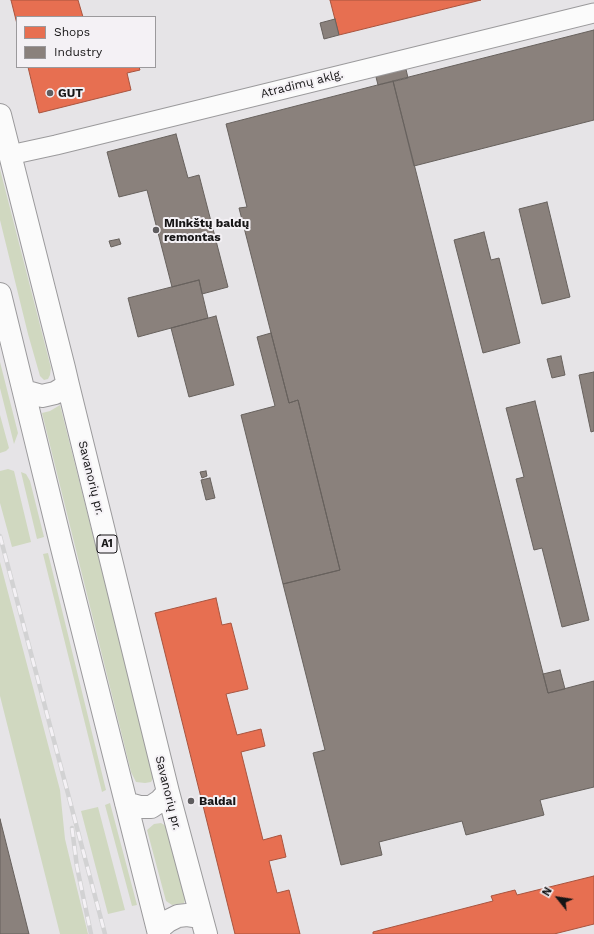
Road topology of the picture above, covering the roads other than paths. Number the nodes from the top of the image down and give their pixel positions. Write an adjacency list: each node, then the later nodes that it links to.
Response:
1 (594, 13): 3 (street, Atradimų aklg.)
2 (0, 115): 3 (highway, Savanorių pr. / A1)
3 (10, 154): 5 (highway, Savanorių pr. / A1)
4 (0, 294): 6 (highway)
5 (68, 385): 6 (highway); 7 (highway, Savanorių pr. / A1)
6 (24, 391): 8 (highway)
7 (168, 792): 8 (highway); 9 (highway, Savanorių pr. / A1)
8 (126, 803): 10 (highway)
9 (204, 926): 10 (highway)
10 (159, 931)

